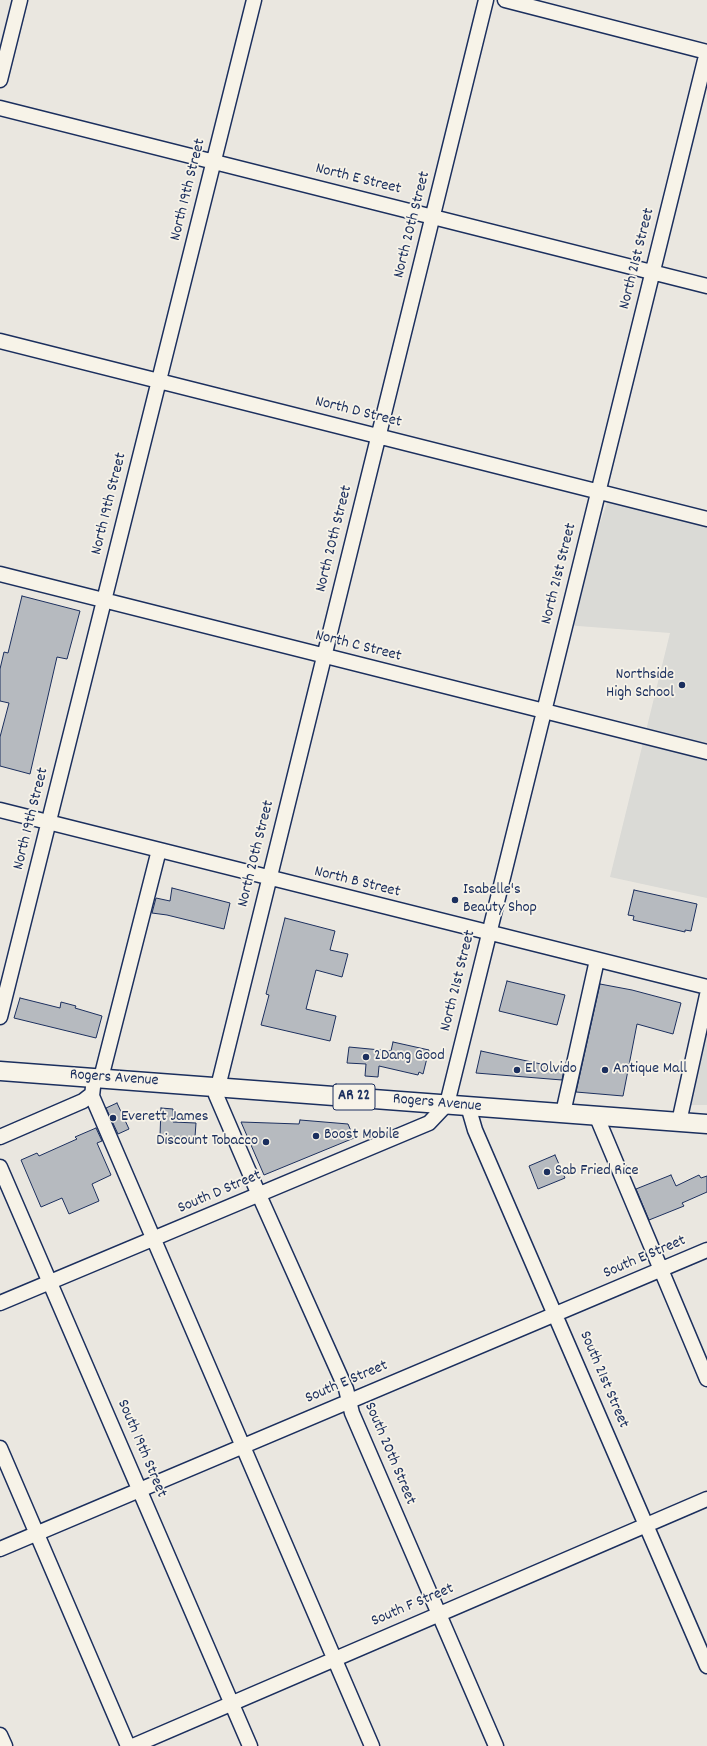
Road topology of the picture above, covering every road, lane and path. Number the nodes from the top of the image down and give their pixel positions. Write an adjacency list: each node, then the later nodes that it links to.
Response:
1 (20, 0): 6 (street)
2 (254, 0): 8 (street, North 19th Street)
3 (486, 0): 9 (street, North 20th Street)
4 (505, 0): 5 (street)
5 (707, 52): 10 (street, North 21st Street)
6 (0, 80)
7 (0, 108): 8 (street, North E Street)
8 (214, 161): 9 (street, North E Street); 13 (street, North 19th Street)
9 (432, 216): 10 (street, North E Street); 14 (street, North 20th Street)
10 (652, 272): 11 (street, North E Street); 15 (street, North 21st Street)
11 (707, 286)
12 (0, 341): 13 (street, North D Street)
13 (159, 380): 14 (street, North D Street); 18 (street, North 19th Street)
14 (378, 435): 15 (street, North D Street); 19 (street, North 20th Street)
15 (598, 492): 16 (street, North D Street); 20 (street, North 21st Street)
16 (707, 519)
17 (0, 574): 18 (street, North C Street)
18 (104, 601): 19 (street, North C Street); 23 (street, North 19th Street)
19 (323, 656): 20 (street, North C Street); 25 (street, North 20th Street)
20 (544, 711): 21 (street, North C Street); 26 (street, North 21st Street)
21 (707, 752)
22 (0, 810): 23 (street, North B Street)
23 (49, 822): 24 (street, North B Street); 30 (street, North 19th Street)
24 (158, 850): 25 (street, North B Street); 32 (street)
25 (269, 878): 26 (street, North B Street); 33 (street, North 20th Street)
26 (488, 932): 27 (street, North B Street); 34 (street, North 21st Street)
27 (597, 960): 28 (street, North B Street); 36 (street)
28 (707, 987)
29 (707, 995): 38 (street)
30 (0, 1016)
31 (0, 1071): 32 (main road, Rogers Avenue / AR 22)
32 (96, 1083): 33 (main road, Rogers Avenue / AR 22); 40 (street); 43 (street)
33 (218, 1087): 34 (main road, Rogers Avenue / AR 22); 42 (street, South 20th Street)
34 (447, 1104): 35 (main road, Rogers Avenue / AR 22); 42 (street, South D Street)
35 (468, 1106): 36 (main road, Rogers Avenue / AR 22); 48 (street, South 21st Street)
36 (563, 1113): 37 (main road, Rogers Avenue / AR 22)
37 (596, 1116): 38 (main road, Rogers Avenue / AR 22); 45 (street)
38 (679, 1122): 39 (main road, Rogers Avenue / AR 22)
39 (707, 1124)
40 (0, 1137)
41 (0, 1167): 46 (street, South 19th Street)
42 (259, 1195): 43 (street, South D Street); 50 (street, South 20th Street)
43 (154, 1239): 46 (street, South D Street); 51 (street)
44 (707, 1250): 45 (street, South E Street)
45 (662, 1269): 48 (street, South E Street); 49 (street)
46 (50, 1282): 47 (street, South D Street); 53 (street, South 19th Street)
47 (0, 1303)
48 (556, 1314): 50 (street, South E Street); 55 (street, South 21st Street)
49 (707, 1379)
50 (349, 1401): 51 (street, South E Street); 58 (street, South 20th Street)
51 (243, 1446): 53 (street, South E Street); 59 (street)
52 (0, 1448): 56 (street)
53 (140, 1490): 56 (street, South E Street); 61 (street, South 19th Street)
54 (707, 1499): 55 (street, South F Street)
55 (646, 1525): 58 (street, South F Street); 60 (street, South 21st Street)
56 (37, 1533): 57 (street, South E Street); 64 (street)
57 (0, 1549)
58 (440, 1614): 59 (street, South F Street); 68 (street, South 20th Street)
59 (334, 1659): 61 (street, South F Street); 67 (street)
60 (707, 1666)
61 (232, 1704): 65 (street, South F Street); 66 (street, South 19th Street)
62 (0, 1735): 63 (street)
63 (5, 1746)
64 (128, 1746)
65 (133, 1746)
66 (250, 1746)
67 (372, 1746)
68 (496, 1746)

